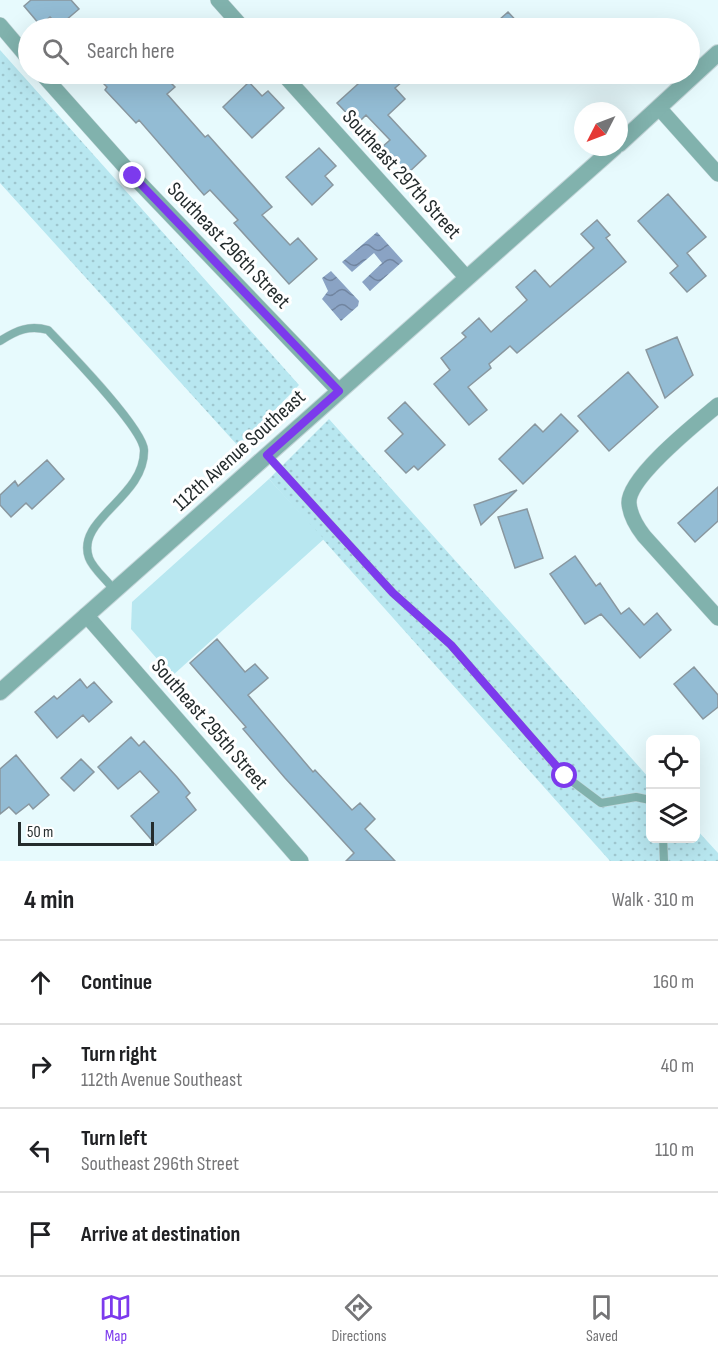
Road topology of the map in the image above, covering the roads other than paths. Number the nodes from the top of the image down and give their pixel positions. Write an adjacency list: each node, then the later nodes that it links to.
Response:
1 (218, 0): 2 (street)
2 (234, 18)
3 (0, 25): 4 (street)
4 (18, 46)
5 (718, 53): 6 (street)
6 (700, 70)
7 (51, 84): 16 (street, Southeast 296th Street)
8 (292, 84): 14 (street, Southeast 297th Street)
9 (686, 84): 10 (street)
10 (660, 109): 11 (street); 13 (street)
11 (628, 136)
12 (605, 156): 14 (street, 112th Avenue Southeast)
13 (718, 174)
14 (466, 277): 16 (street, 112th Avenue Southeast)
15 (0, 341): 19 (lane)
16 (339, 391): 18 (street, 112th Avenue Southeast)
17 (718, 405): 21 (street)
18 (267, 455): 19 (street, 112th Avenue Southeast); 23 (lane)
19 (114, 590): 20 (street, 112th Avenue Southeast)
20 (86, 615): 22 (street, 112th Avenue Southeast); 25 (street, Southeast 295th Street)
21 (718, 618)
22 (0, 692)
23 (646, 799)
24 (663, 843): 26 (lane)
25 (301, 861)
26 (664, 861)

